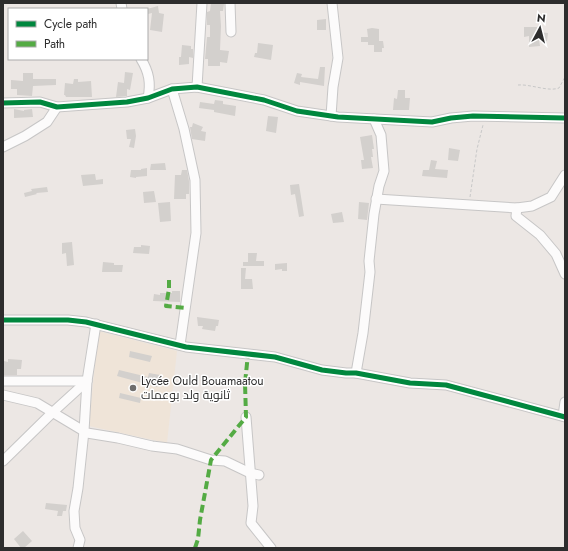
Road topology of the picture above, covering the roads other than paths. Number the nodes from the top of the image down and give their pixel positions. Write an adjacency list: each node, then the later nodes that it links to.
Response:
1 (202, 3): 6 (street)
2 (230, 3): 4 (street)
3 (332, 3): 11 (street)
4 (231, 32)
5 (142, 60): 8 (street)
6 (197, 87): 7 (street); 11 (street)
7 (172, 89): 8 (street); 21 (street)
8 (148, 98): 10 (street)
9 (3, 103): 10 (street)
10 (57, 107): 14 (street)
11 (331, 116): 13 (street)
12 (565, 118): 13 (street)
13 (374, 119): 16 (street)
14 (3, 147)
15 (565, 175): 17 (street)
16 (376, 199): 17 (street); 22 (street)
17 (517, 208): 18 (street)
18 (565, 274)
19 (3, 320): 20 (street)
20 (96, 324): 21 (street); 24 (street)
21 (180, 345): 22 (street)
22 (356, 373): 29 (street)
23 (3, 381): 24 (street)
24 (87, 381): 27 (street); 30 (street)
25 (3, 395): 27 (street)
26 (565, 402): 29 (street)
27 (53, 412): 30 (street); 31 (street)
28 (246, 416): 32 (street)
29 (564, 417)
30 (84, 431): 32 (street); 34 (street)
31 (3, 461)
32 (250, 472): 33 (street); 35 (street)
33 (259, 475)
34 (78, 548)
35 (271, 548)

